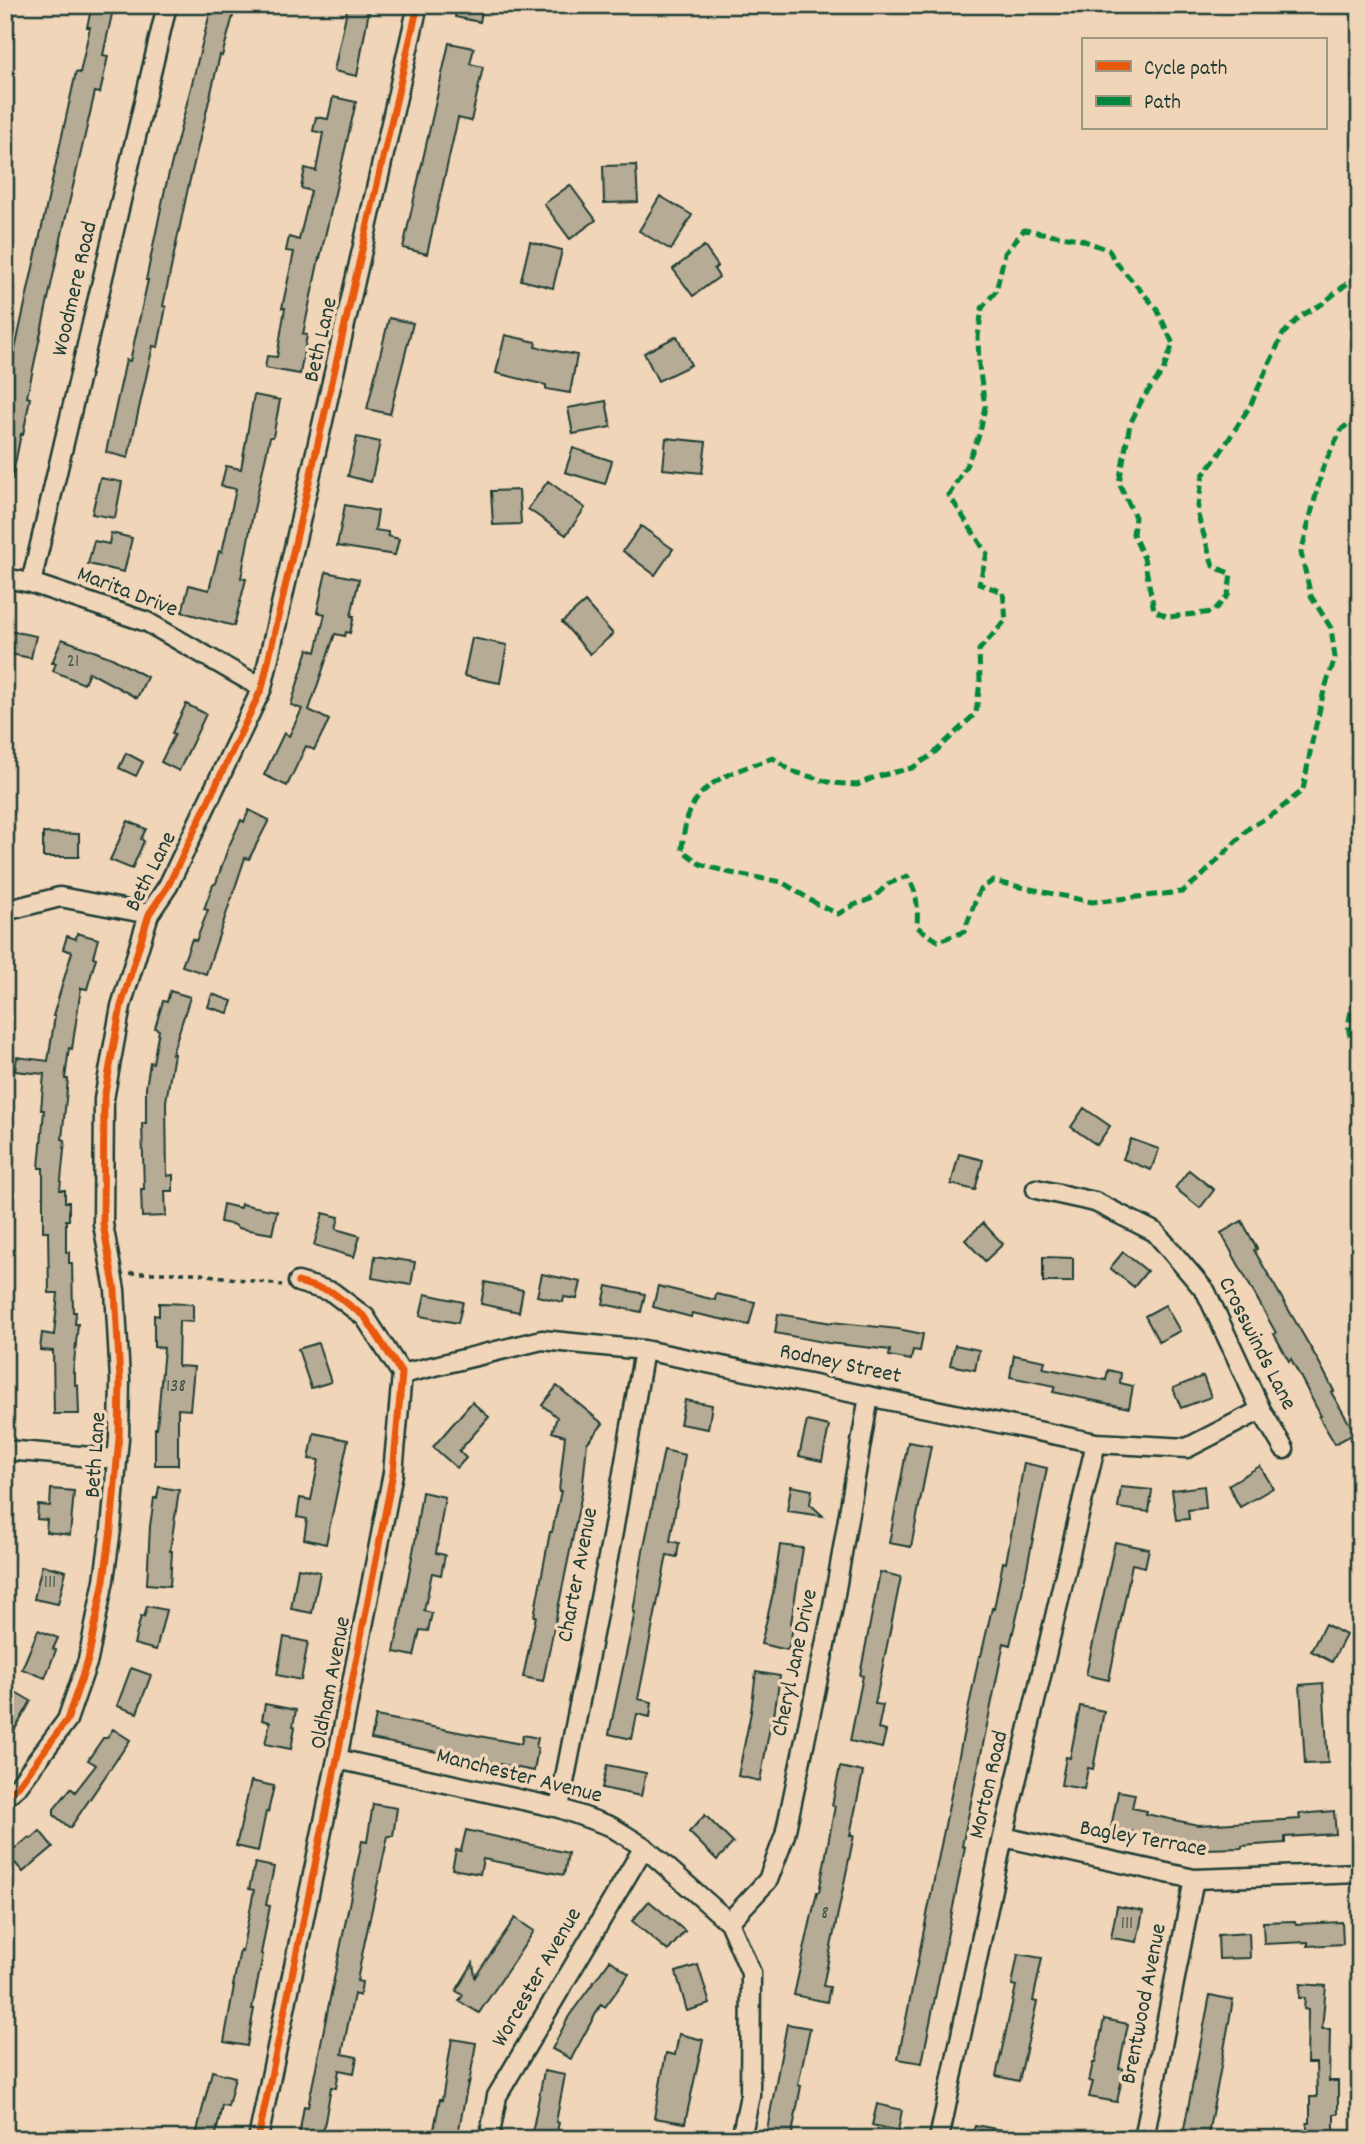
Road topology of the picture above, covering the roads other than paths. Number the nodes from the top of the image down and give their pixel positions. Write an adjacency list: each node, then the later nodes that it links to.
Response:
1 (167, 5): 4 (street, Woodmere Road)
2 (418, 5): 5 (street, Beth Lane)
3 (5, 578): 4 (street, Marita Drive)
4 (31, 583): 5 (street, Marita Drive)
5 (262, 688): 7 (street, Beth Lane)
6 (5, 911): 7 (street)
7 (149, 914): 17 (street, Beth Lane)
8 (1036, 1189): 13 (street, Crosswinds Lane)
9 (298, 1282): 11 (street)
10 (644, 1350): 11 (street, Rodney Street); 12 (street, Rodney Street); 20 (street, Charter Avenue)
11 (402, 1374): 18 (street, Oldham Avenue)
12 (869, 1396): 14 (street, Rodney Street); 25 (street, Cheryl Jane Drive)
13 (1261, 1410): 14 (street, Rodney Street); 15 (street, Crosswinds Lane)
14 (1096, 1443): 21 (street, Morton Road)
15 (1284, 1448)
16 (5, 1450): 17 (street)
17 (117, 1459): 19 (street, Beth Lane)
18 (337, 1759): 20 (street, Manchester Avenue); 26 (street, Oldham Avenue)
19 (5, 1797)
20 (559, 1808): 22 (street, Manchester Avenue)
21 (1003, 1837): 24 (street, Bagley Terrace); 29 (street, Morton Road)
22 (644, 1847): 25 (street, Manchester Avenue); 27 (street, Worcester Avenue)
23 (1360, 1873): 24 (street, Bagley Terrace)
24 (1194, 1879): 30 (street, Brentwood Avenue)
25 (729, 1922): 28 (street, Manchester Avenue)
26 (258, 2139)
27 (489, 2139)
28 (741, 2139)
29 (939, 2139)
30 (1144, 2139)

